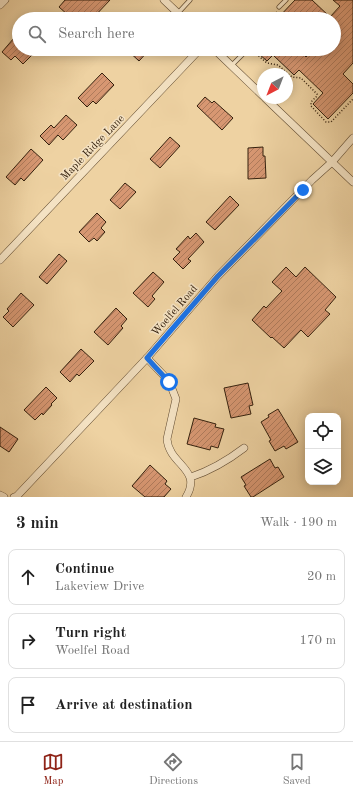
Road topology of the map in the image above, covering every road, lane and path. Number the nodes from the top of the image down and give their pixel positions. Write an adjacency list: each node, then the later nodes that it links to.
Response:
1 (5, 0): 5 (street)
2 (164, 0): 7 (street)
3 (190, 0): 8 (lane)
4 (286, 0): 6 (lane)
5 (0, 5)
6 (280, 7): 9 (path)
7 (177, 12)
8 (179, 12)
9 (276, 12)
10 (193, 56): 21 (street, Maple Ridge Lane)
11 (221, 56): 14 (street)
12 (241, 56): 14 (lane)
13 (260, 56): 16 (path)
14 (231, 66): 15 (street)
15 (257, 90)
16 (353, 99)
17 (271, 104): 19 (street)
18 (353, 138): 19 (street, Woelfel Road)
19 (332, 162): 20 (street); 22 (street, Woelfel Road)
20 (353, 182)
21 (0, 260)
22 (147, 358): 24 (street); 27 (street, Woelfel Road)
23 (244, 448): 24 (street)
24 (191, 477): 28 (street)
25 (0, 495): 26 (street)
26 (4, 497)
27 (14, 497)
28 (186, 497)

